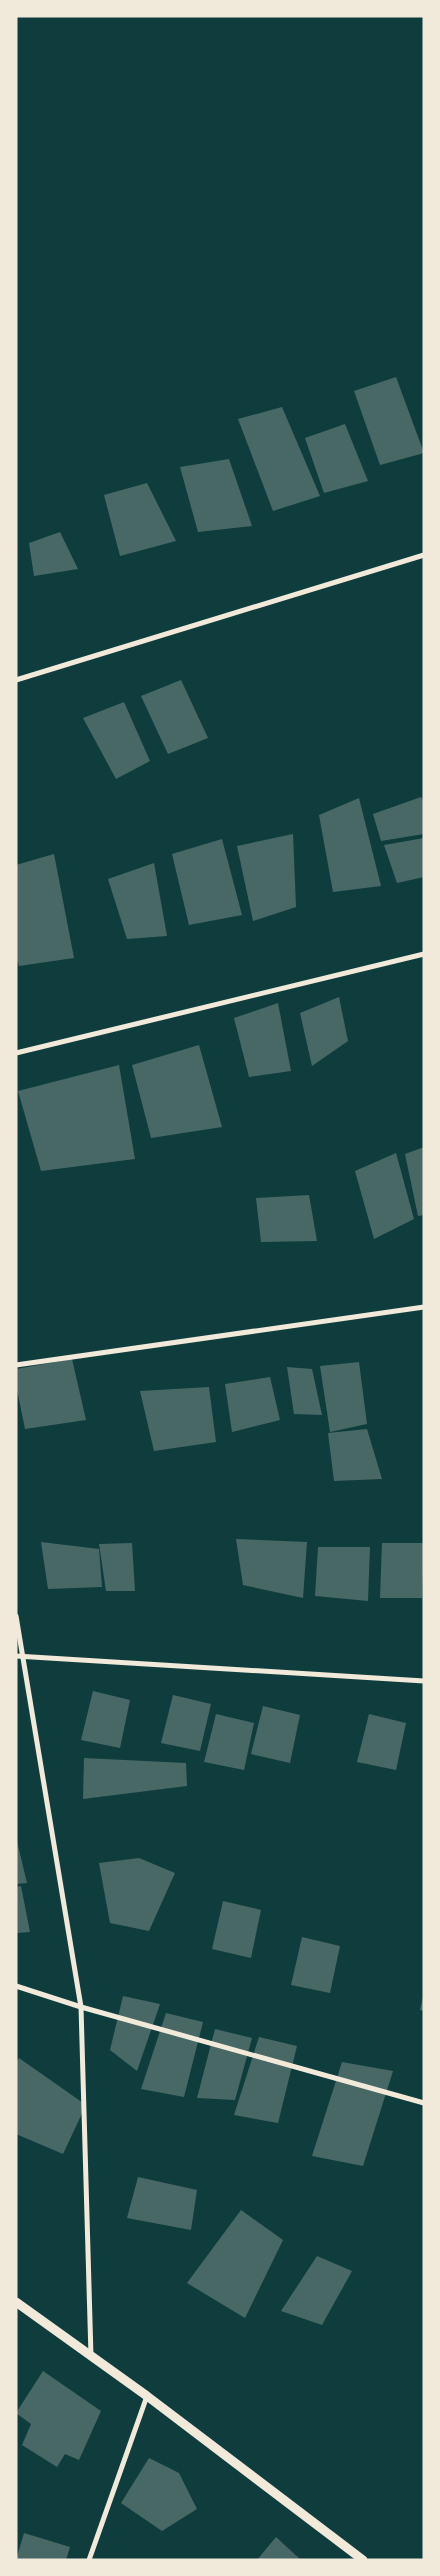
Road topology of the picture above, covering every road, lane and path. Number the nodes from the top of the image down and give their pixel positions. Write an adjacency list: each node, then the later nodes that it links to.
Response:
1 (424, 555): 2 (street)
2 (16, 680)
3 (424, 954): 4 (street)
4 (16, 1053)
5 (424, 1307): 6 (street)
6 (16, 1365)
7 (16, 1616): 9 (street)
8 (16, 1656): 9 (street)
9 (23, 1657): 10 (street); 12 (street)
10 (424, 1681)
11 (16, 1986): 12 (street)
12 (81, 2007): 13 (street); 15 (street)
13 (424, 2103)
14 (16, 2302): 15 (street)
15 (91, 2356): 16 (street)
16 (147, 2396): 17 (street); 18 (street)
17 (89, 2560)
18 (363, 2560)

